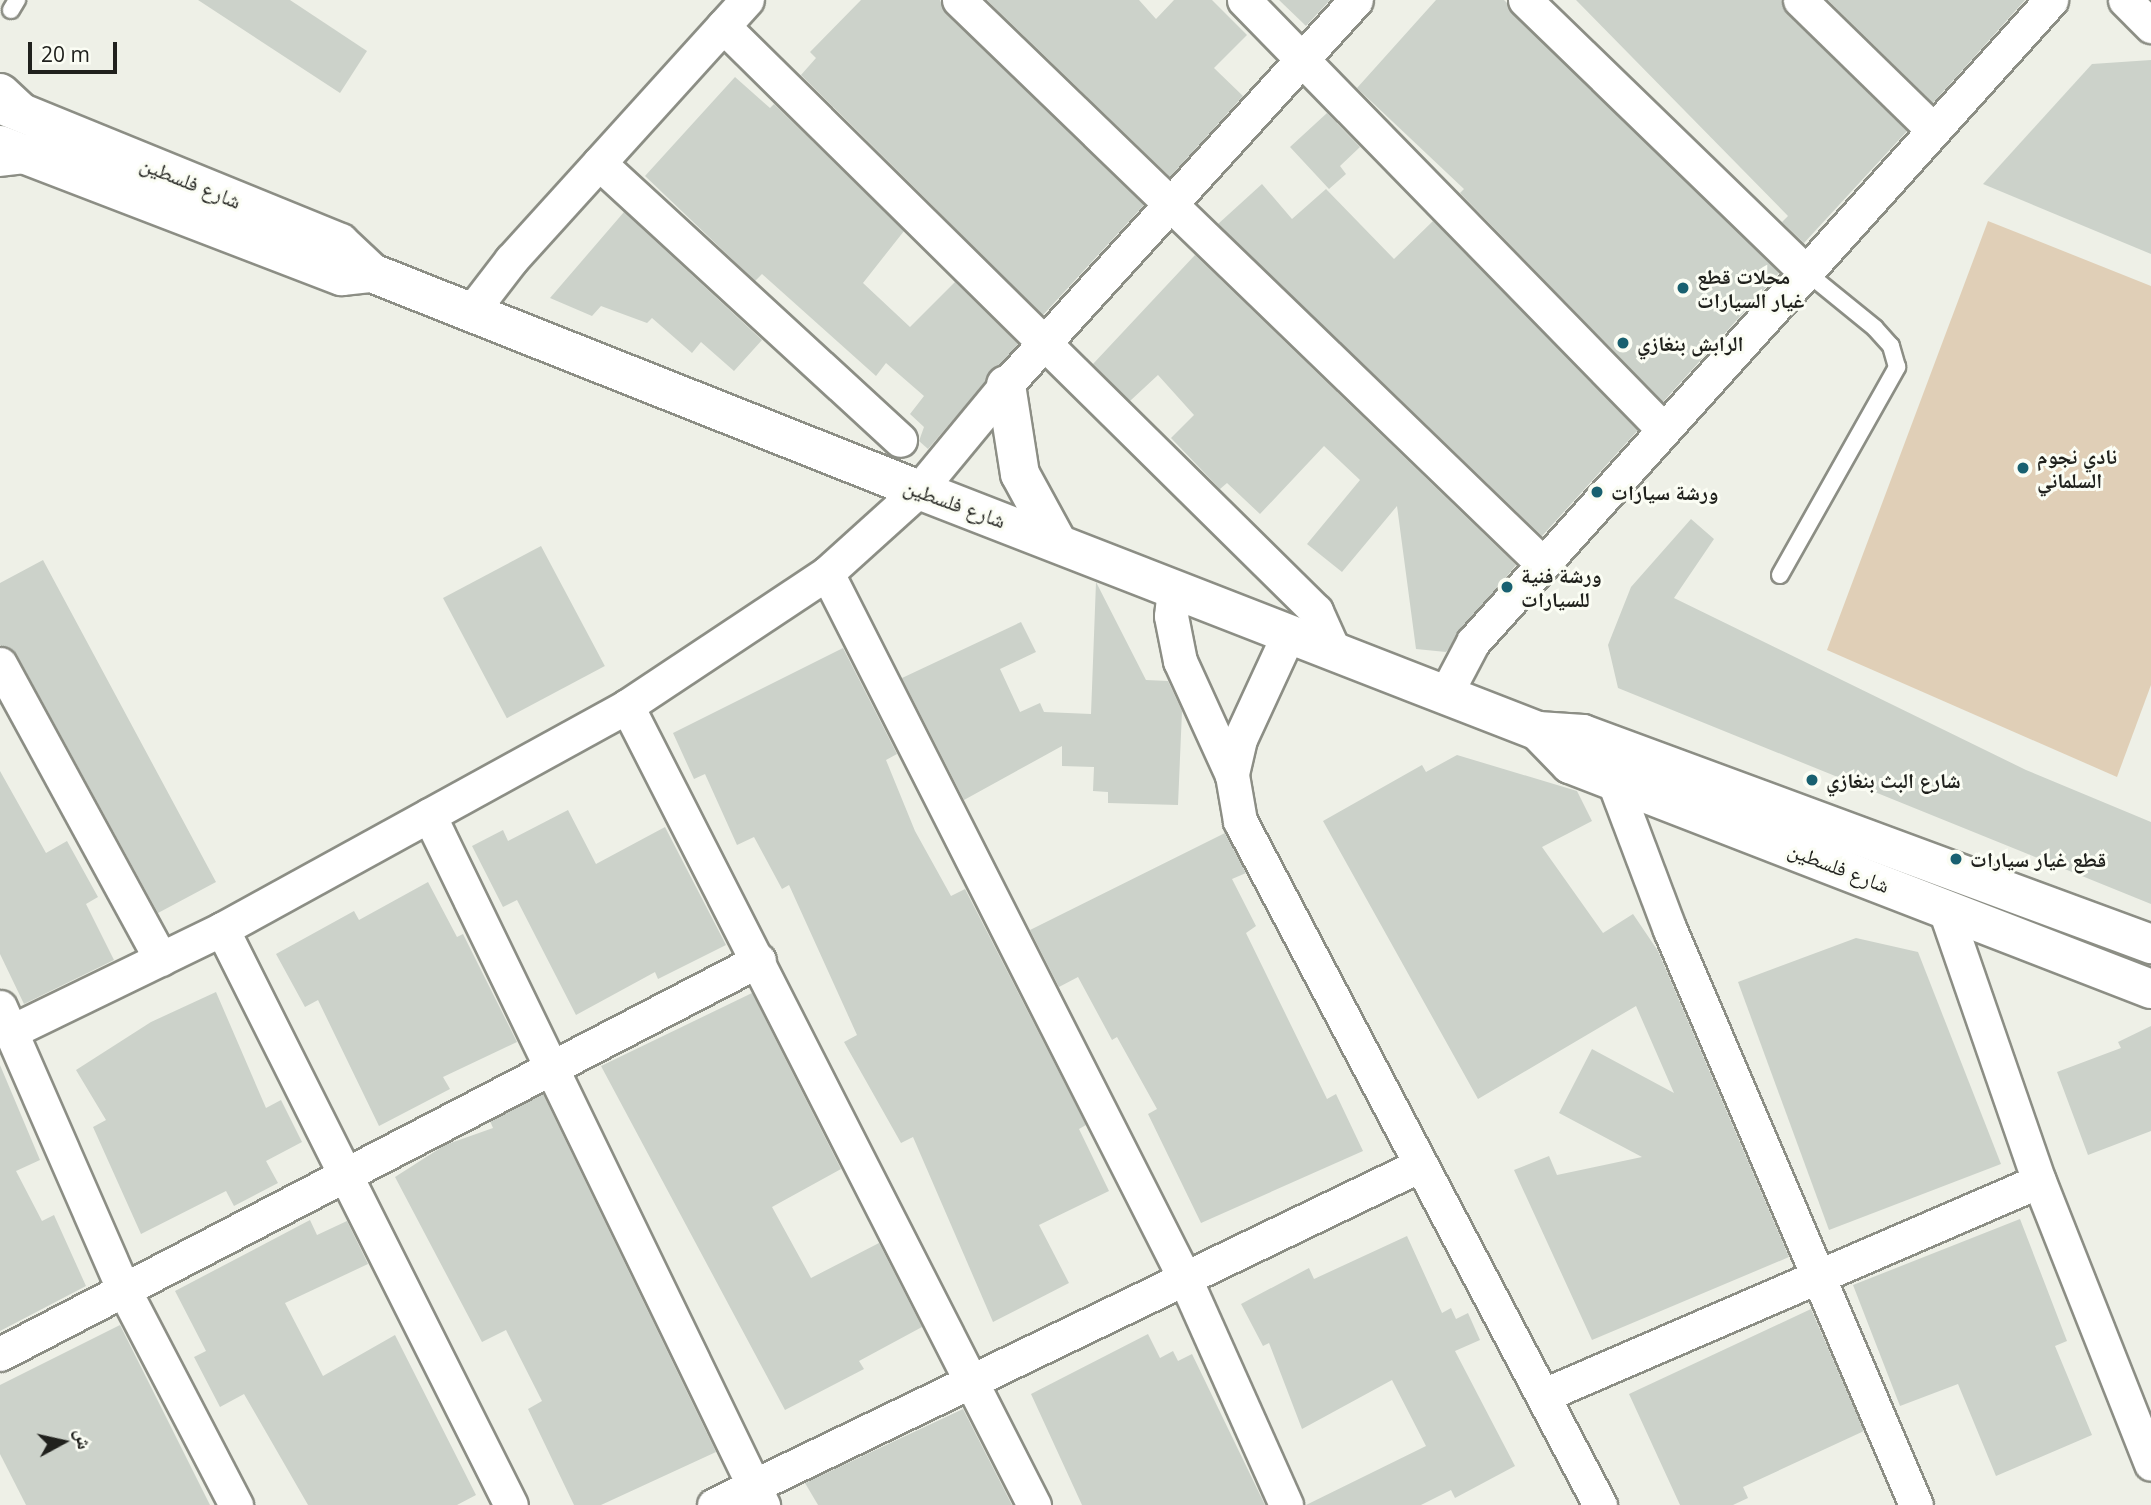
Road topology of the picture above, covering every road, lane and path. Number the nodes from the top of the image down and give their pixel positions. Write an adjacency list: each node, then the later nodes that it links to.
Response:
1 (747, 0): 9 (street)
2 (959, 0): 16 (street)
3 (1244, 0): 11 (street)
4 (1356, 0): 11 (street)
5 (1525, 0): 17 (street)
6 (1800, 0): 13 (street)
7 (2051, 0): 13 (street)
8 (2125, 0): 10 (street)
9 (723, 26): 15 (street); 20 (street)
10 (2151, 26)
11 (1304, 57): 16 (street); 22 (street)
12 (6, 103): 18 (street, شارع فلسطين)
13 (1933, 130): 17 (street)
14 (9, 152): 18 (street, شارع فلسطين)
15 (599, 163): 19 (street); 23 (street)
16 (1171, 204): 20 (street); 26 (street)
17 (1806, 272): 22 (street); 28 (lane)
18 (372, 273): 19 (street, شارع فلسطين)
19 (471, 312): 24 (street, شارع فلسطين)
20 (1044, 343): 21 (street); 31 (street)
21 (1006, 385): 24 (street); 25 (street)
22 (1663, 429): 26 (street)
23 (900, 440)
24 (919, 490): 25 (street, شارع فلسطين); 27 (street)
25 (1056, 540): 29 (street, شارع فلسطين)
26 (1543, 564): 33 (street)
27 (827, 573): 34 (street); 51 (street)
28 (1780, 575)
29 (1174, 587): 30 (street, شارع فلسطين); 36 (street)
30 (1289, 633): 31 (street, شارع فلسطين); 36 (street)
31 (1334, 651): 33 (street, شارع فلسطين)
32 (0, 664): 42 (street)
33 (1446, 695): 35 (street, شارع فلسطين)
34 (626, 706): 38 (street); 43 (street)
35 (1538, 731): 37 (street, شارع فلسطين); 41 (street, شارع فلسطين)
36 (1232, 775): 47 (street)
37 (1615, 782): 39 (street, شارع فلسطين); 50 (street)
38 (429, 815): 40 (street); 46 (street)
39 (1944, 906): 44 (street, شارع فلسطين); 49 (street)
40 (222, 929): 42 (street); 48 (street)
41 (2151, 944)
42 (161, 959): 45 (street)
43 (759, 960): 46 (street); 54 (street)
44 (2151, 989)
45 (6, 1019): 52 (street)
46 (554, 1063): 48 (street); 57 (street)
47 (1418, 1166): 51 (street); 55 (street)
48 (347, 1179): 52 (street); 59 (street)
49 (2039, 1181): 50 (street); 56 (street)
50 (1818, 1271): 55 (street); 64 (street)
51 (1186, 1281): 54 (street); 62 (street)
52 (124, 1288): 53 (street); 58 (street)
53 (0, 1354)
54 (973, 1381): 57 (street); 61 (street)
55 (1544, 1395): 63 (street)
56 (2151, 1464)
57 (757, 1494): 60 (street)
58 (236, 1505)
59 (511, 1505)
60 (715, 1505)
61 (1034, 1505)
62 (1286, 1505)
63 (1600, 1505)
64 (1916, 1505)

